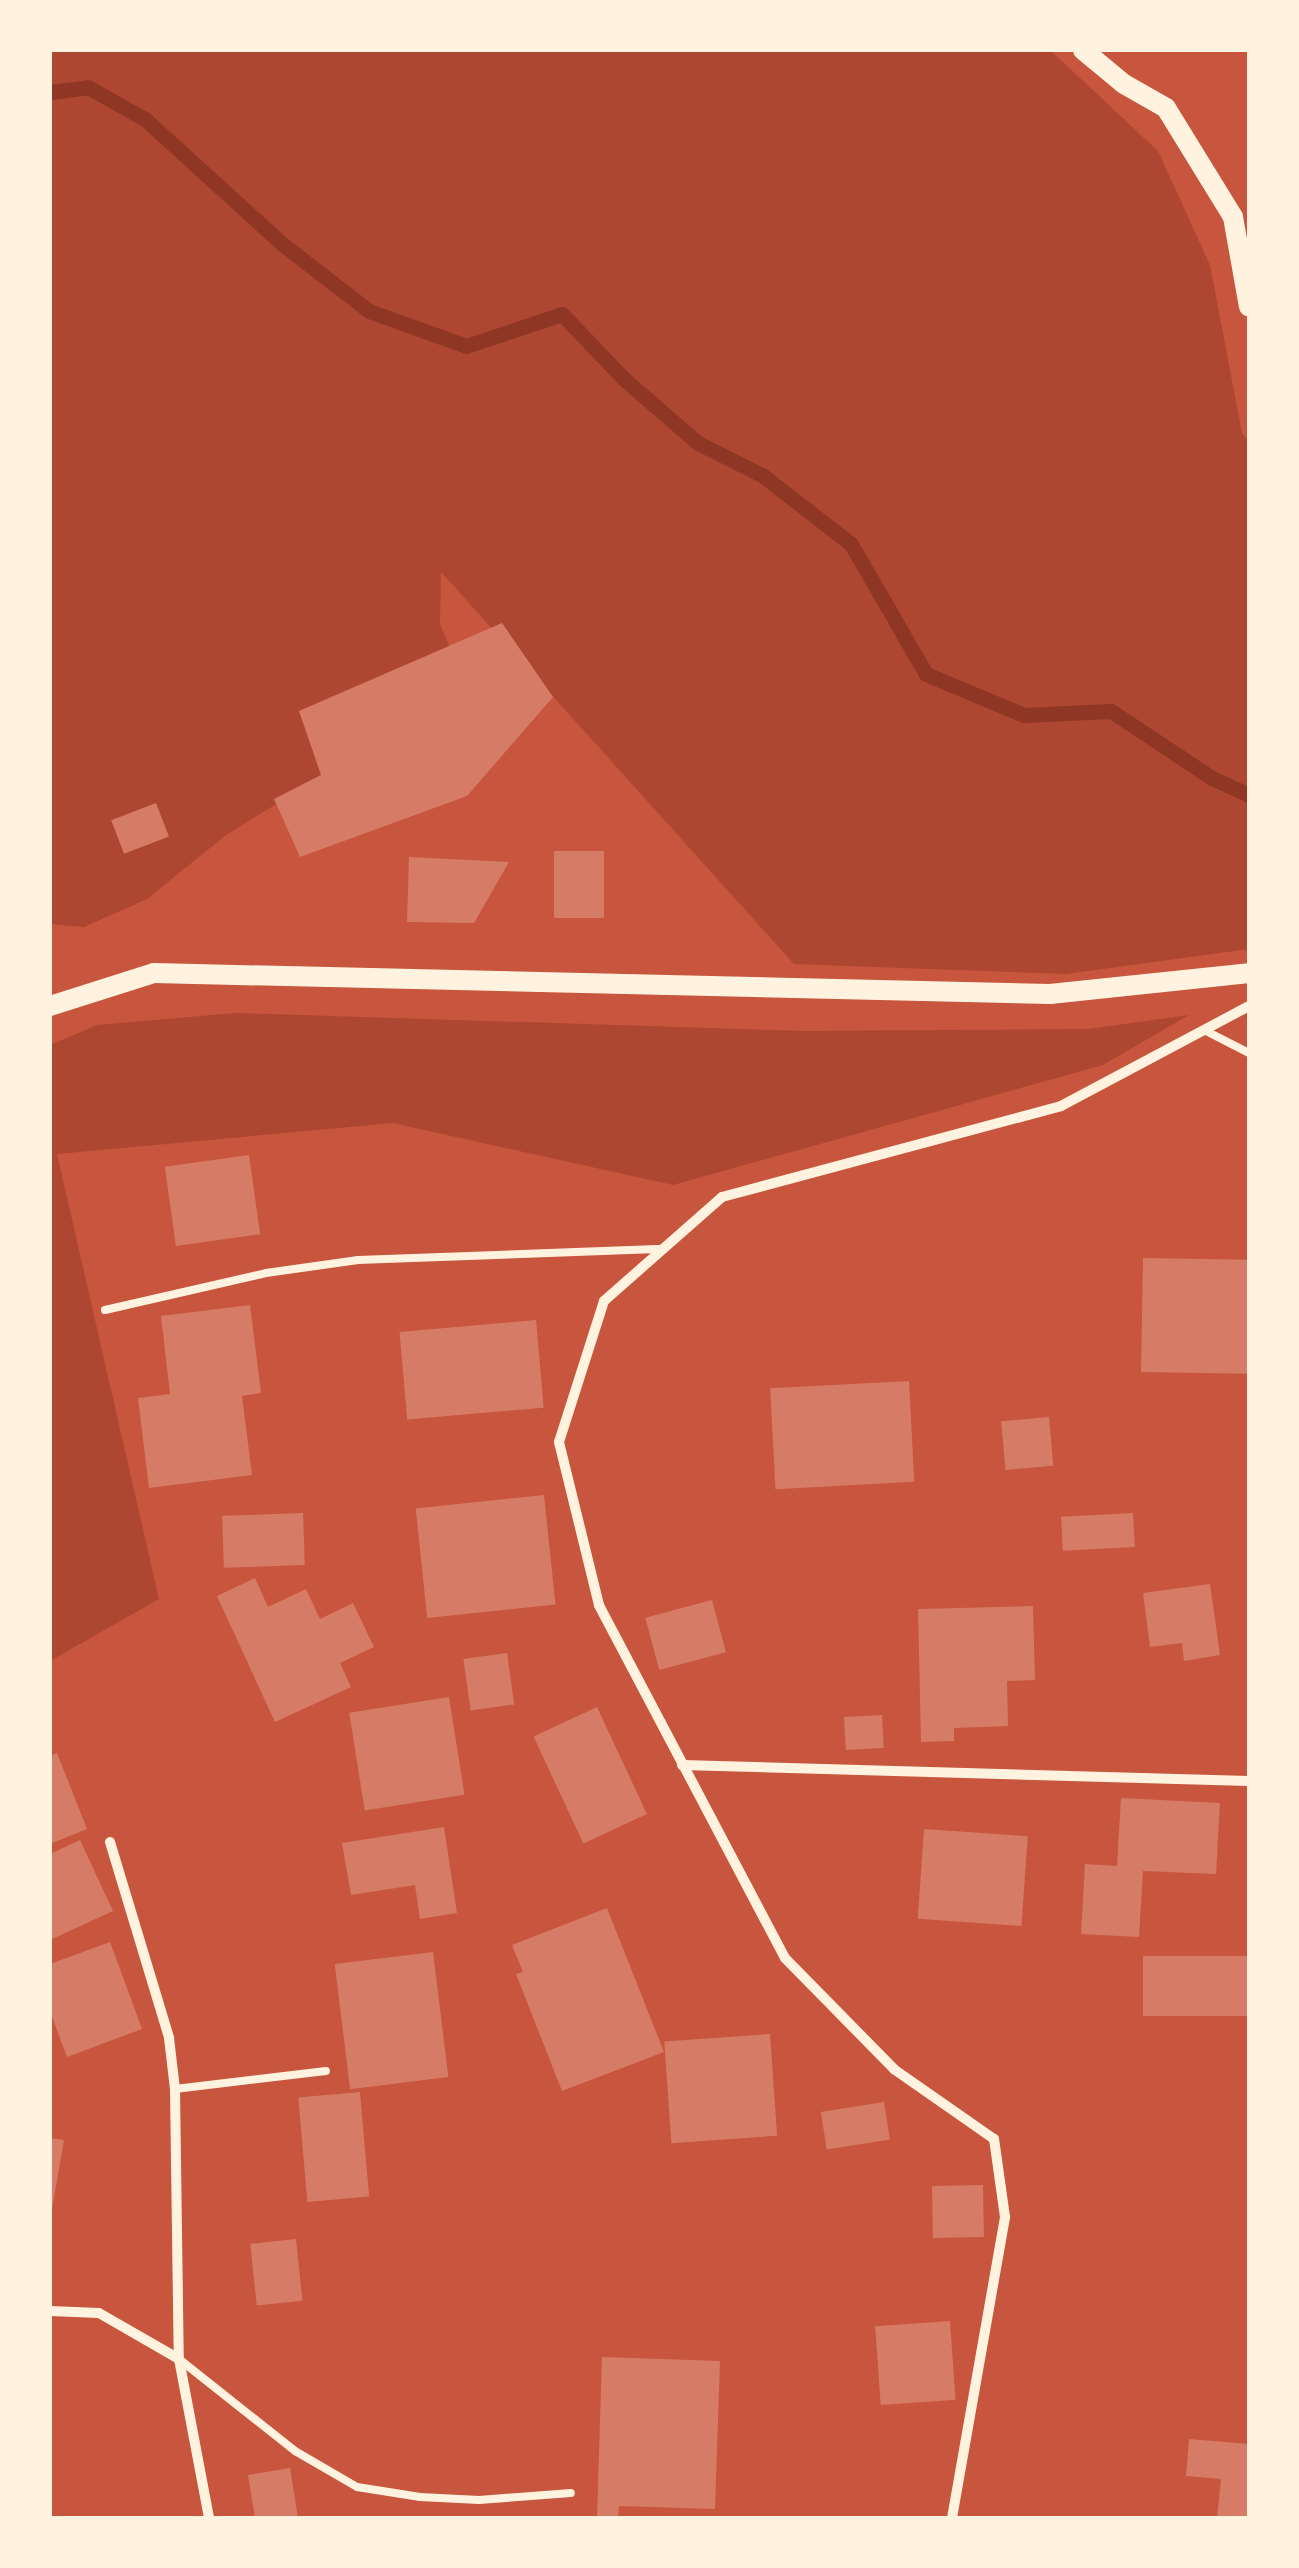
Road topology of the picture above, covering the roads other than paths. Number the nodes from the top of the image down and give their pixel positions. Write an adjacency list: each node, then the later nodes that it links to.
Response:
1 (1083, 50): 2 (main road)
2 (1249, 307)
3 (1249, 974): 4 (main road)
4 (50, 1006)
5 (1249, 1006): 6 (street)
6 (1206, 1030): 7 (lane); 8 (street)
7 (1249, 1053)
8 (664, 1248): 9 (lane); 10 (street)
9 (105, 1310)
10 (682, 1766): 11 (street); 19 (street)
11 (1249, 1781)
12 (110, 1842): 14 (street)
13 (326, 2072): 14 (lane)
14 (176, 2089): 16 (street)
15 (50, 2311): 16 (street)
16 (179, 2360): 17 (lane); 18 (street)
17 (571, 2492)
18 (209, 2518)
19 (952, 2518)

